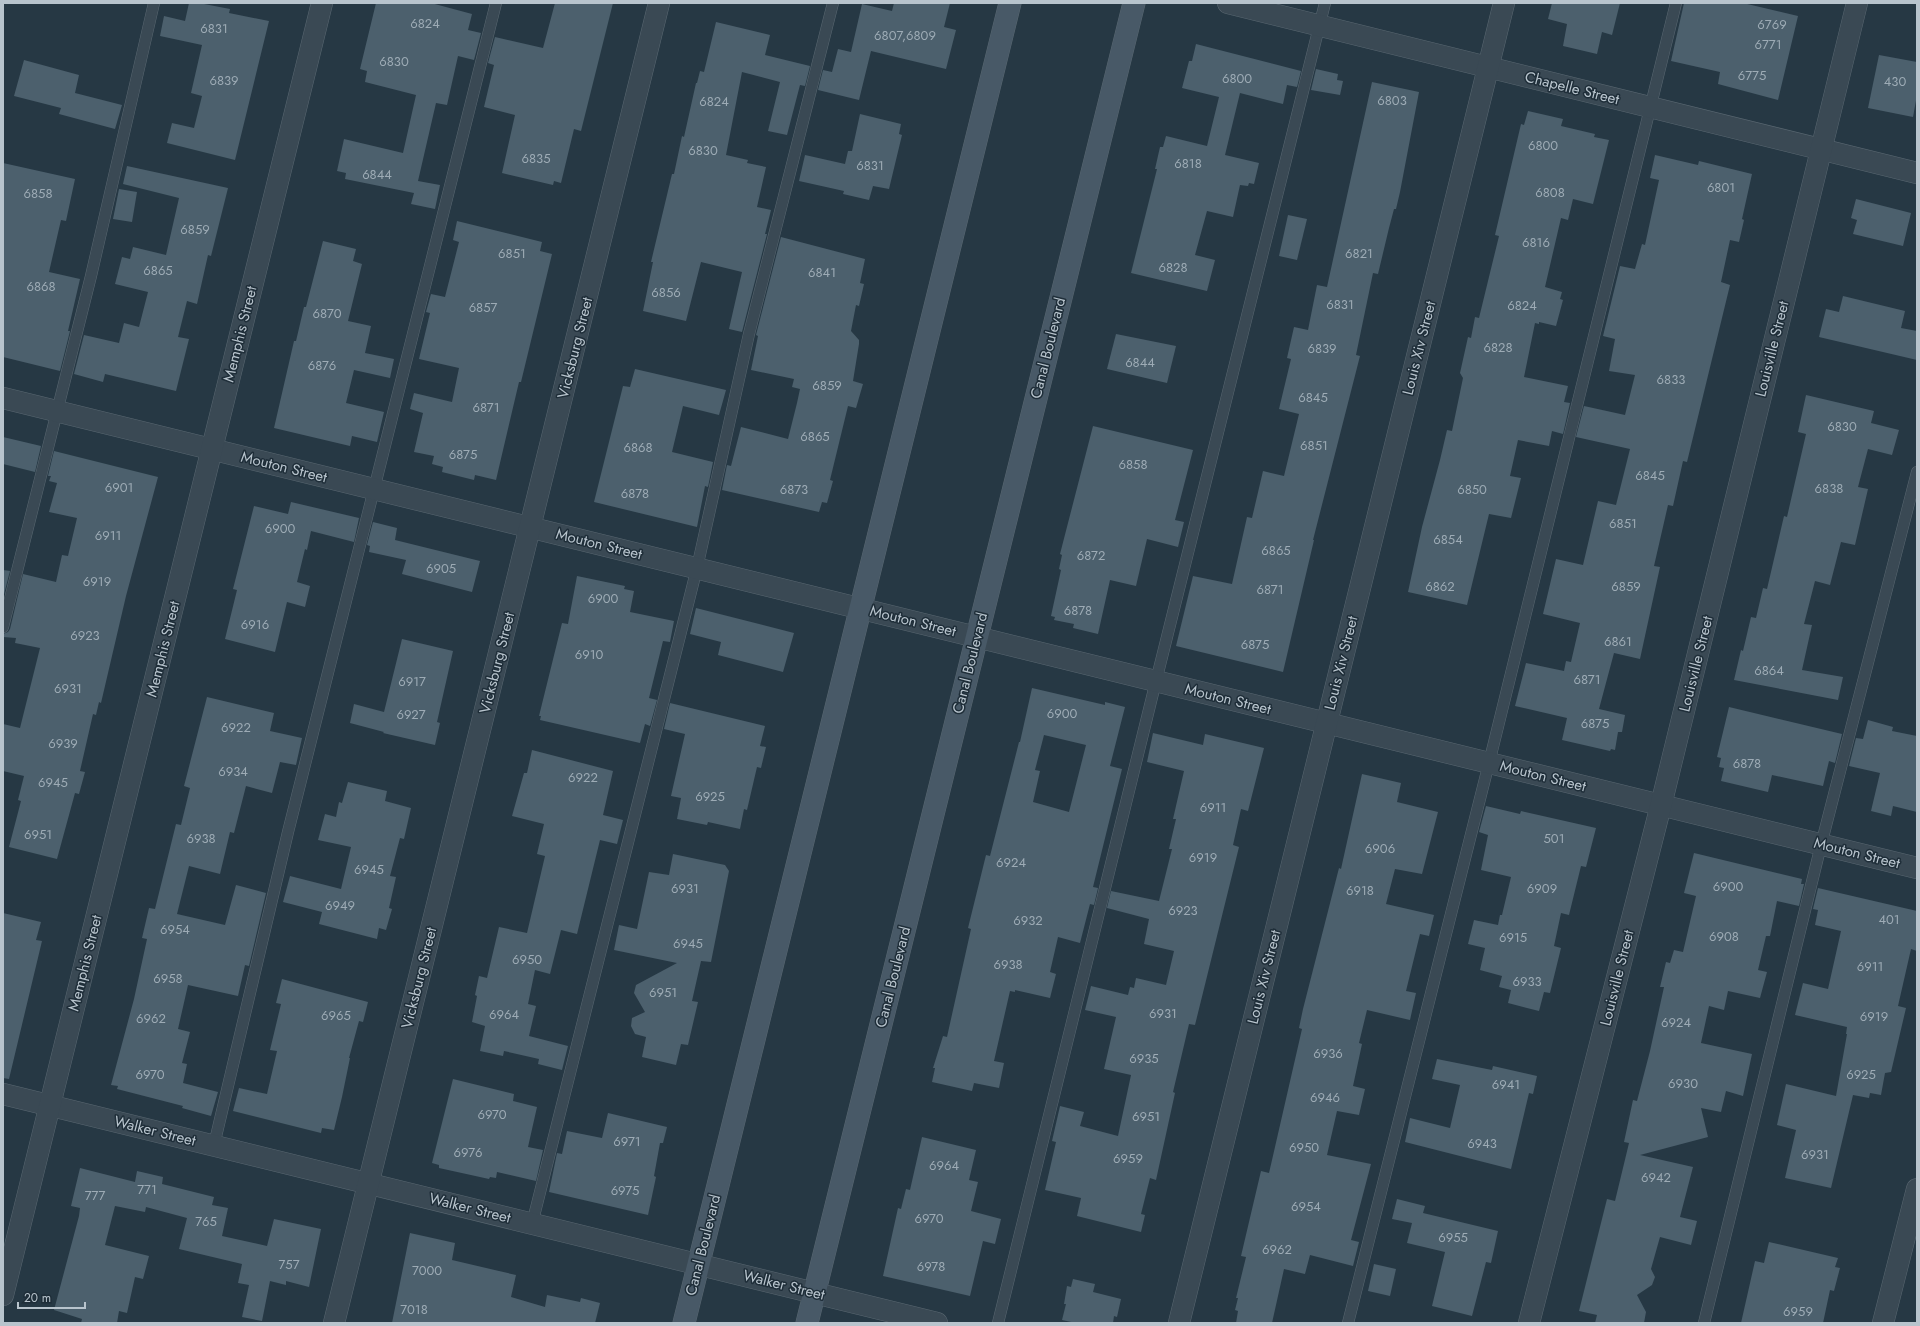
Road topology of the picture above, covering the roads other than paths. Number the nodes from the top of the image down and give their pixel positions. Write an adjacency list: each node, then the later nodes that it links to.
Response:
1 (154, 3): 19 (lane)
2 (322, 3): 20 (street, Memphis Street)
3 (496, 3): 22 (lane)
4 (659, 3): 23 (street, Vicksburg Street)
5 (833, 3): 24 (lane)
6 (1010, 3): 25 (main road, Canal Boulevard)
7 (1134, 3): 27 (main road, Canal Boulevard)
8 (1228, 3): 13 (street, Chapelle Street)
9 (1325, 3): 13 (lane)
10 (1504, 3): 14 (street, Louis Xiv Street)
11 (1676, 3): 15 (lane)
12 (1857, 3): 16 (street, Louisville Street)
13 (1320, 26): 14 (street, Chapelle Street); 28 (lane)
14 (1489, 67): 15 (street, Chapelle Street); 29 (street, Louis Xiv Street)
15 (1650, 107): 16 (street, Chapelle Street); 30 (lane)
16 (1821, 149): 17 (street, Chapelle Street); 31 (street, Louisville Street)
17 (1917, 173)
18 (3, 398): 19 (street, Mouton Street)
19 (58, 411): 20 (street, Mouton Street); 26 (lane)
20 (212, 449): 22 (street, Mouton Street); 35 (street, Memphis Street)
21 (1917, 472): 32 (lane)
22 (374, 488): 23 (street, Mouton Street); 36 (lane)
23 (531, 527): 24 (street, Mouton Street); 37 (street, Vicksburg Street)
24 (697, 568): 25 (street, Mouton Street); 39 (lane)
25 (860, 608): 27 (street, Mouton Street); 40 (main road, Canal Boulevard)
26 (3, 627)
27 (976, 637): 28 (street, Mouton Street); 41 (main road, Canal Boulevard)
28 (1156, 681): 29 (street, Mouton Street); 47 (lane)
29 (1326, 723): 30 (street, Mouton Street); 48 (street, Louis Xiv Street)
30 (1489, 763): 31 (street, Mouton Street); 49 (lane)
31 (1662, 805): 32 (street, Mouton Street); 50 (street, Louisville Street)
32 (1821, 844): 33 (street, Mouton Street); 51 (lane)
33 (1917, 868)
34 (3, 1094): 35 (street, Walker Street)
35 (50, 1105): 36 (street, Walker Street); 42 (street, Memphis Street)
36 (214, 1146): 37 (street, Walker Street)
37 (368, 1183): 39 (street, Walker Street); 43 (street, Vicksburg Street)
38 (1917, 1189): 52 (street)
39 (532, 1224): 40 (street, Walker Street)
40 (698, 1264): 41 (street, Walker Street); 44 (main road, Canal Boulevard)
41 (815, 1293): 45 (main road, Canal Boulevard); 46 (street, Walker Street)
42 (3, 1294)
43 (334, 1323)
44 (684, 1323)
45 (807, 1323)
46 (937, 1323)
47 (998, 1323)
48 (1179, 1323)
49 (1348, 1323)
50 (1529, 1323)
51 (1704, 1323)
52 (1883, 1323)

